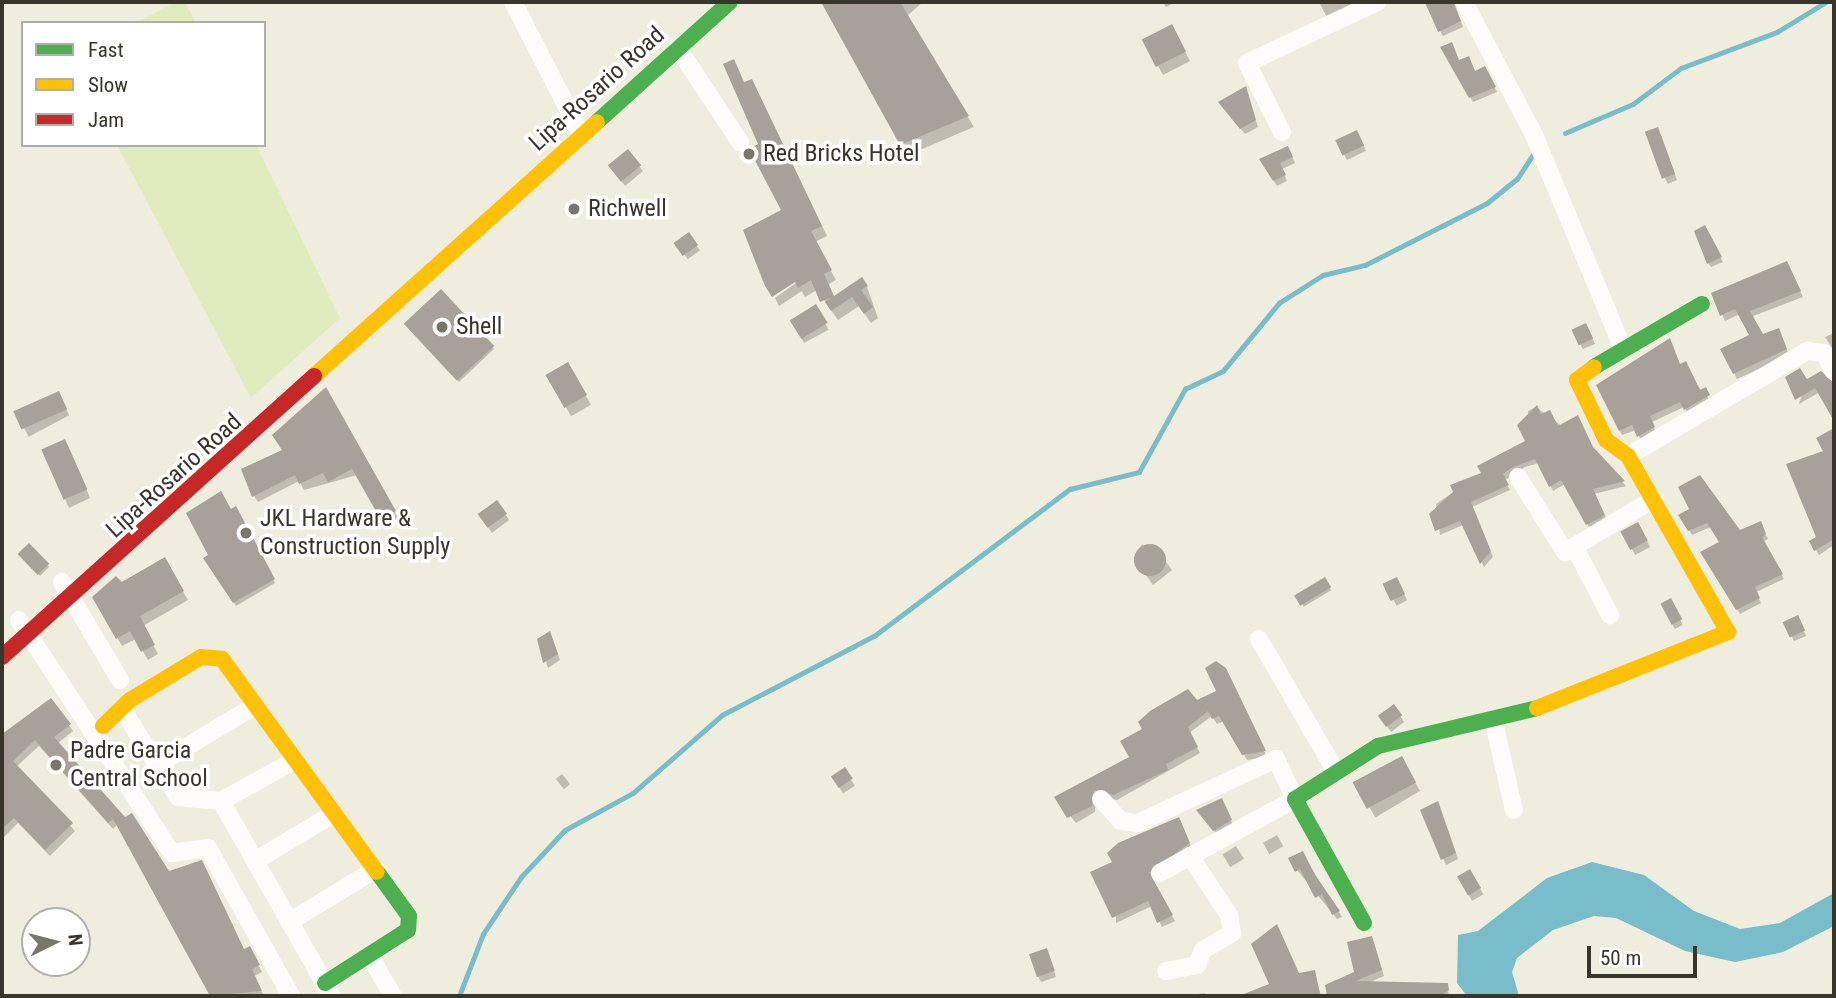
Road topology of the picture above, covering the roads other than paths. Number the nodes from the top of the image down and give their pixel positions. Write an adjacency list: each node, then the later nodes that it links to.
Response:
1 (513, 2): 7 (street)
2 (730, 2): 5 (street, Lipa-Rosario Road)
3 (1377, 2): 6 (street)
4 (1464, 2): 10 (street)
5 (678, 48): 7 (street, Lipa-Rosario Road); 8 (street)
6 (1282, 132)
7 (581, 134): 16 (street, Lipa-Rosario Road)
8 (740, 142)
9 (1703, 304): 10 (street)
10 (1622, 346): 12 (street)
11 (1834, 372): 12 (street)
12 (1628, 456): 14 (street)
13 (1518, 477): 15 (street)
14 (1654, 499): 15 (street); 24 (street)
15 (1575, 548): 17 (street)
16 (68, 588): 18 (street, Lipa-Rosario Road); 22 (street)
17 (1609, 615)
18 (24, 627): 19 (street, Lipa-Rosario Road); 21 (street, Lipa-Rosario Road); 43 (street)
19 (2, 635)
20 (1259, 639): 28 (street)
21 (2, 657)
22 (127, 706): 23 (street); 25 (street); 27 (street)
23 (254, 706): 26 (street); 27 (street)
24 (1494, 723): 28 (street); 32 (street)
25 (103, 726)
26 (292, 762): 31 (street); 33 (street)
27 (158, 764): 31 (street)
28 (1336, 772): 30 (street)
29 (1101, 799): 30 (street)
30 (1295, 799): 34 (street); 39 (street)
31 (221, 802): 35 (street)
32 (1514, 810)
33 (333, 814): 35 (street); 36 (street)
34 (1191, 856): 37 (street); 41 (street)
35 (255, 861): 38 (street)
36 (376, 869): 38 (street); 40 (street)
37 (1160, 873)
38 (289, 922): 42 (street)
39 (1364, 923)
40 (370, 956): 42 (street); 44 (street)
41 (1166, 971)
42 (328, 989)
43 (291, 996)
44 (393, 996)

